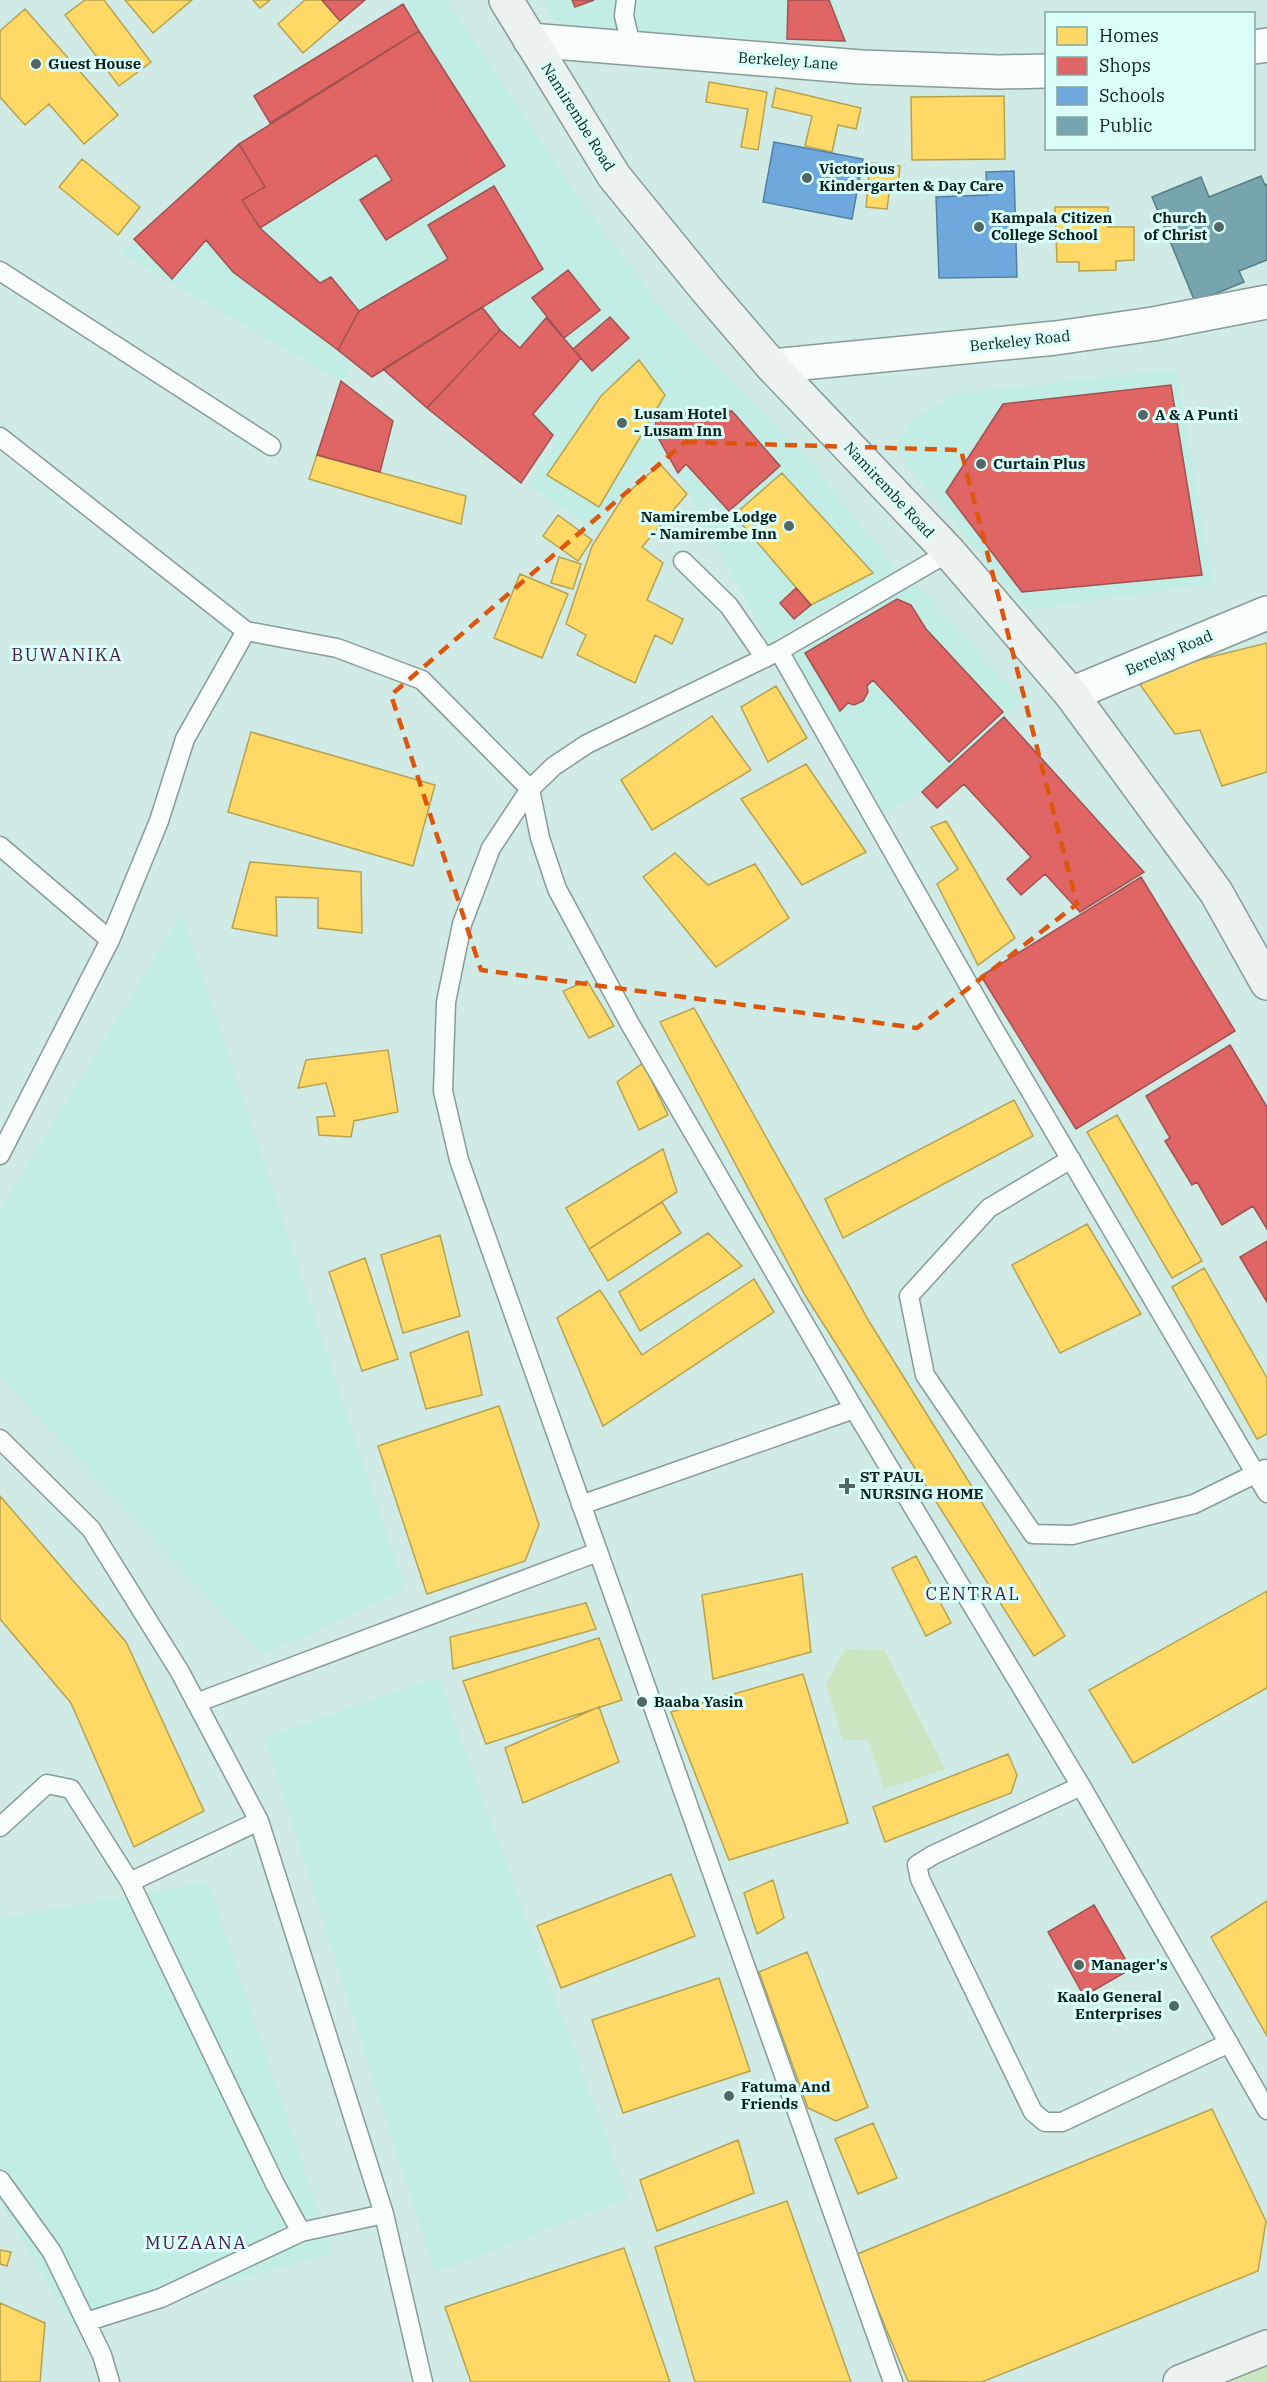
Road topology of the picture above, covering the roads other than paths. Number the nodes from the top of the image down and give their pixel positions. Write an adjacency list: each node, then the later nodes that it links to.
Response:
1 (506, 0): 3 (main road, Namirembe Road)
2 (626, 0): 4 (lane)
3 (530, 40): 4 (street, Berkeley Lane); 8 (main road, Namirembe Road)
4 (632, 49): 5 (street, Berkeley Lane)
5 (1045, 71)
6 (0, 271): 10 (lane)
7 (1267, 302): 8 (street, Berkeley Road)
8 (772, 366): 11 (main road, Namirembe Road)
9 (0, 437): 14 (lane)
10 (271, 446)
11 (949, 552): 15 (lane); 16 (main road, Namirembe Road)
12 (682, 561): 15 (lane)
13 (1267, 613): 16 (street, Berelay Road)
14 (246, 631): 17 (lane); 19 (lane)
15 (772, 655): 17 (lane); 22 (lane)
16 (1071, 694): 20 (main road, Namirembe Road)
17 (530, 789): 23 (lane); 27 (lane)
18 (0, 846): 19 (lane)
19 (110, 940): 21 (lane)
20 (1267, 983)
21 (0, 1155)
22 (1071, 1159): 25 (lane); 25 (lane)
23 (854, 1409): 27 (lane); 30 (lane)
24 (0, 1439): 29 (lane)
25 (1262, 1472): 26 (lane)
26 (1267, 1493)
27 (581, 1505): 28 (lane)
28 (598, 1552): 29 (lane); 43 (lane)
29 (196, 1703): 31 (lane)
30 (1081, 1786): 34 (lane); 34 (lane)
31 (259, 1821): 33 (lane); 37 (lane)
32 (0, 1827): 33 (lane)
33 (130, 1882): 38 (lane)
34 (1229, 2043): 35 (lane)
35 (1267, 2110)
36 (0, 2180): 39 (lane)
37 (384, 2214): 38 (lane); 42 (lane)
38 (301, 2232): 39 (lane)
39 (86, 2322): 41 (lane)
40 (1267, 2347): 44 (main road)
41 (110, 2382)
42 (423, 2382)
43 (893, 2382)
44 (1180, 2382)

